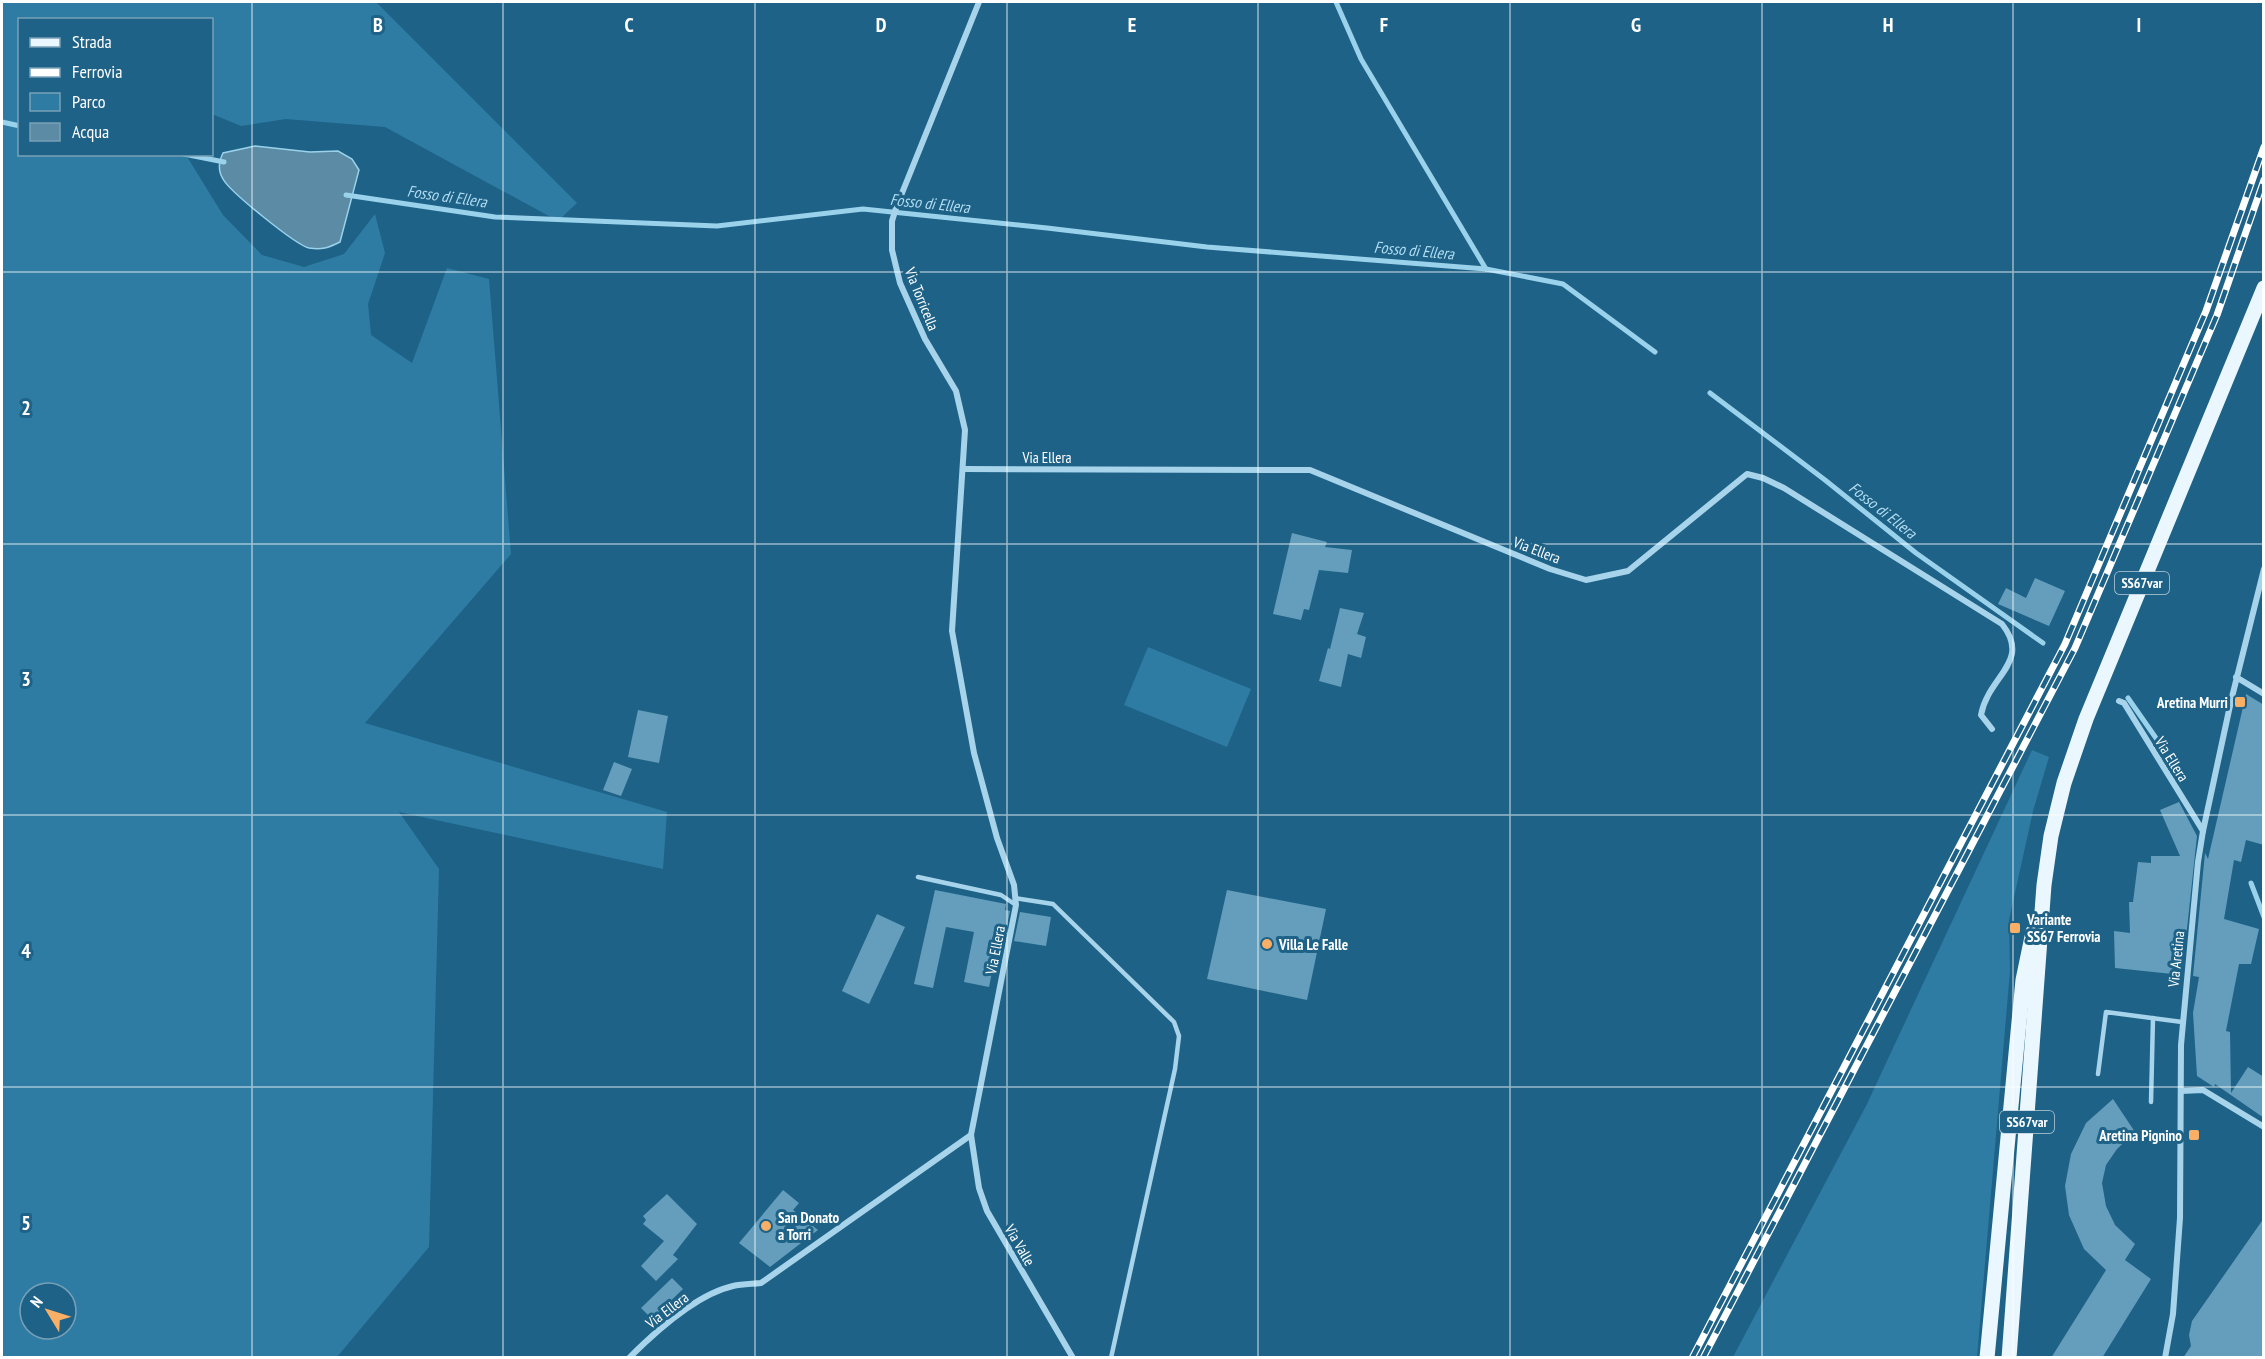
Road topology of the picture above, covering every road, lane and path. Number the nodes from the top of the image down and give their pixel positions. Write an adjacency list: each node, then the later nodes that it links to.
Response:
1 (979, 2): 3 (street, Via Torricella)
2 (2264, 288): 11 (main road, SS67var)
3 (964, 469): 8 (street, Via Ellera); 12 (street, Via Ellera)
4 (2264, 569): 5 (street, Via Aretina)
5 (2236, 677): 6 (street); 9 (street, Via Aretina)
6 (2264, 694)
7 (2119, 701): 9 (street, Via Ellera)
8 (1992, 729)
9 (2203, 831): 14 (street, Via Aretina)
10 (918, 877): 12 (lane)
11 (2044, 885): 23 (main road, SS67var); 24 (main road, SS67var)
12 (1016, 901): 19 (street, Via Ellera); 22 (lane)
13 (2153, 1018): 14 (lane); 15 (lane); 17 (lane)
14 (2182, 1022): 16 (street, Via Aretina)
15 (2098, 1074)
16 (2181, 1091): 18 (street); 25 (street, Via Aretina)
17 (2151, 1102)
18 (2264, 1127)
19 (972, 1136): 20 (street, Via Ellera); 21 (street, Via Valle)
20 (629, 1358)
21 (1073, 1358)
22 (1111, 1358)
23 (1988, 1358)
24 (2008, 1358)
25 (2165, 1358)

